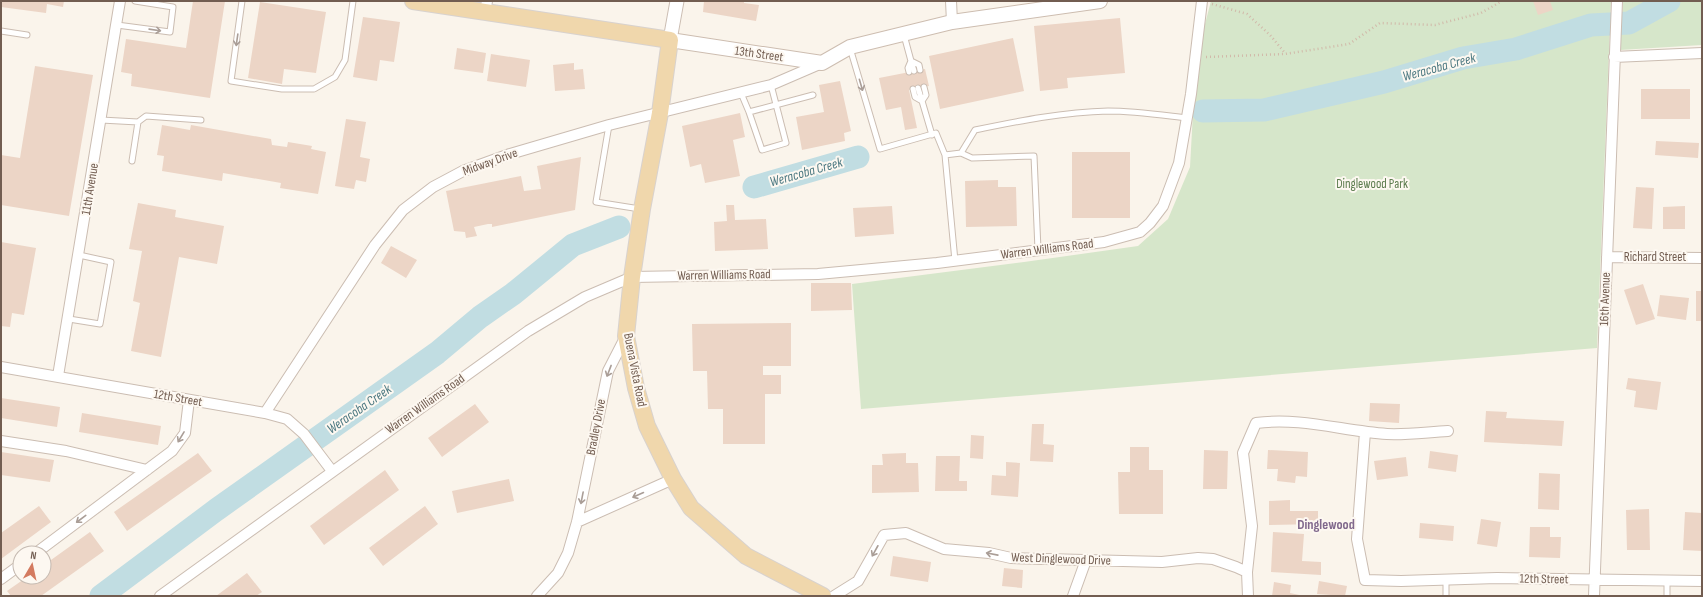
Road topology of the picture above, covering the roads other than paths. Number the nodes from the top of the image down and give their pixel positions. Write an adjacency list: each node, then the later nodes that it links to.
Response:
1 (120, 1): 14 (street, 11th Avenue)
2 (135, 1): 14 (lane, one-way to 2)
3 (242, 1): 4 (lane, one-way to 4)
4 (353, 1)
5 (413, 1): 12 (main road, 13th Street)
6 (677, 1): 18 (street)
7 (951, 1): 13 (street)
8 (1100, 1): 10 (main road)
9 (1202, 1): 33 (street, Warren Williams Road)
10 (1084, 2): 13 (main road)
11 (1616, 3): 21 (street, 16th Avenue)
12 (486, 6): 18 (main road, 13th Street)
13 (952, 22): 16 (main road)
14 (117, 25): 34 (street, 11th Avenue)
15 (1, 31): 17 (lane)
16 (903, 34): 19 (main road); 22 (lane)
17 (27, 35)
18 (670, 40): 23 (main road, 13th Street); 32 (main road, Buena Vista Road)
19 (850, 48): 23 (main road); 38 (lane, one-way to 38)
20 (1702, 53): 21 (street)
21 (1614, 57): 45 (street, 16th Avenue)
22 (911, 61): 24 (lane); 25 (lane)
23 (822, 63): 26 (street, Midway Drive)
24 (920, 70)
25 (912, 72)
26 (771, 85): 27 (street, Midway Drive); 30 (lane)
27 (741, 93): 31 (lane); 32 (street, Midway Drive)
28 (813, 95): 30 (lane)
29 (922, 101): 29 (lane); 38 (lane)
30 (776, 105): 31 (lane); 31 (lane)
31 (749, 112)
32 (660, 113): 37 (street, Midway Drive); 42 (main road, Buena Vista Road)
33 (1187, 118): 39 (lane); 43 (street, Warren Williams Road)
34 (101, 120): 36 (lane); 44 (street, 11th Avenue)
35 (202, 120): 36 (lane)
36 (138, 122): 41 (lane)
37 (609, 126): 42 (lane); 54 (street, Midway Drive)
38 (932, 135): 40 (lane)
39 (961, 153): 40 (lane); 43 (lane)
40 (945, 155): 47 (lane)
41 (132, 162)
42 (642, 209): 48 (main road, Buena Vista Road)
43 (1038, 250): 47 (street, Warren Williams Road)
44 (79, 255): 49 (street, 11th Avenue); 49 (lane)
45 (1607, 257): 46 (street, Richard Street); 68 (street, 16th Avenue)
46 (1702, 258)
47 (955, 261): 48 (street, Warren Williams Road)
48 (632, 277): 50 (main road, Buena Vista Road); 59 (street, Warren Williams Road)
49 (68, 319): 52 (street, 11th Avenue)
50 (626, 336): 60 (main road, Buena Vista Road); 61 (street, Bradley Drive, one-way to 61)
51 (1, 367): 52 (street, 12th Street)
52 (58, 376): 53 (street, 12th Street)
53 (189, 400): 54 (street, 12th Street); 58 (street, one-way to 58)
54 (265, 413): 59 (street, 12th Street)
55 (1448, 431): 56 (street)
56 (1365, 432): 65 (street); 67 (street, 12th Street)
57 (1, 441): 58 (street)
58 (147, 470): 62 (street, one-way to 62)
59 (332, 471): 71 (street, Warren Williams Road)
60 (673, 480): 61 (street, one-way to 61); 73 (main road, Buena Vista Road)
61 (577, 522): 72 (street, Bradley Drive)
62 (47, 545)
63 (1086, 560): 65 (street, West Dinglewood Drive); 74 (street, West Dinglewood Drive, one-way to 74); 75 (street)
64 (12, 571): 66 (street)
65 (1247, 572): 76 (street)
66 (1, 579)
67 (1446, 579): 68 (street, 12th Street); 77 (lane)
68 (1595, 579): 69 (street, 12th Street); 78 (street, 16th Avenue)
69 (1667, 580): 70 (street, 12th Street); 79 (lane)
70 (1702, 581)
71 (160, 596)
72 (537, 596)
73 (823, 596)
74 (834, 596)
75 (1073, 596)
76 (1248, 596)
77 (1446, 596)
78 (1594, 596)
79 (1667, 596)

